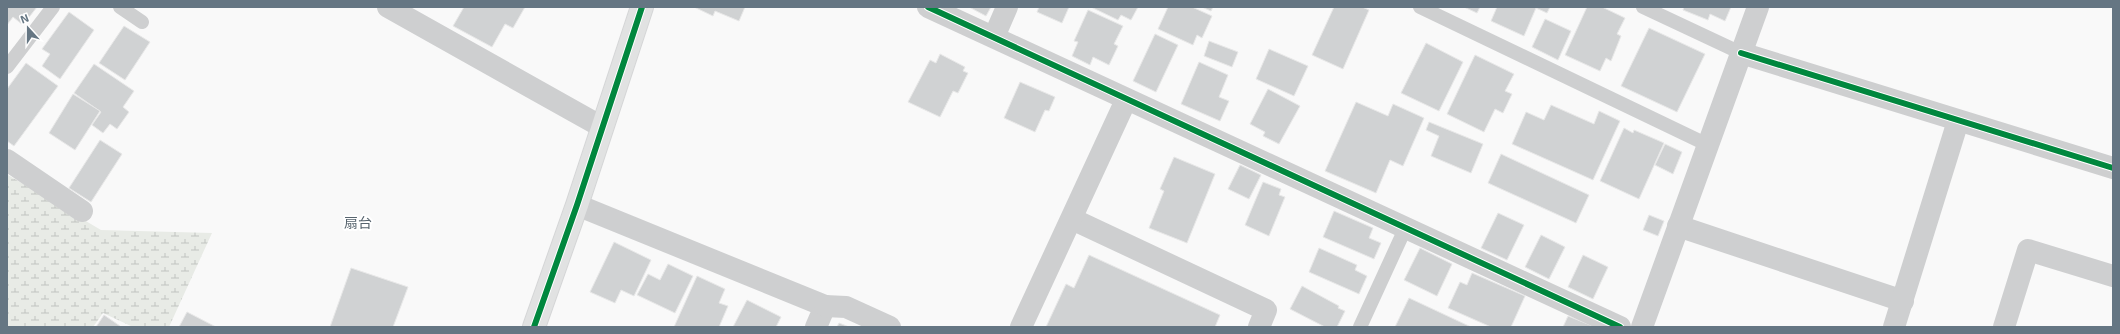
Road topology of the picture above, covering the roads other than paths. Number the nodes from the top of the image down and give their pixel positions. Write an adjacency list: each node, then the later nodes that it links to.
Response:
1 (53, 7): 13 (lane)
2 (120, 7): 10 (lane)
3 (388, 7): 16 (street)
4 (642, 7): 16 (street)
5 (928, 7): 11 (street)
6 (1007, 7): 11 (street)
7 (1420, 7): 17 (lane)
8 (1643, 7): 12 (lane)
9 (1758, 7): 12 (street)
10 (142, 22)
11 (994, 37): 14 (street)
12 (1741, 53): 15 (street); 17 (street)
13 (7, 67)
14 (1126, 100): 22 (street); 24 (street)
15 (1958, 121): 19 (street); 26 (street)
16 (602, 127): 20 (street)
17 (1708, 145): 23 (street)
18 (7, 160): 21 (street)
19 (2113, 168)
20 (577, 205): 27 (street); 28 (street)
21 (82, 211)
22 (1072, 219): 31 (street); 32 (street)
23 (1678, 226): 26 (street); 35 (street)
24 (1405, 229): 33 (lane); 34 (street)
25 (2113, 276): 37 (street)
26 (1903, 301): 36 (street)
27 (826, 306): 29 (street); 30 (street)
28 (534, 327)
29 (816, 327)
30 (890, 327)
31 (1021, 327)
32 (1259, 327)
33 (1360, 327)
34 (1620, 327)
35 (1642, 327)
36 (1894, 327)
37 (2004, 327)

